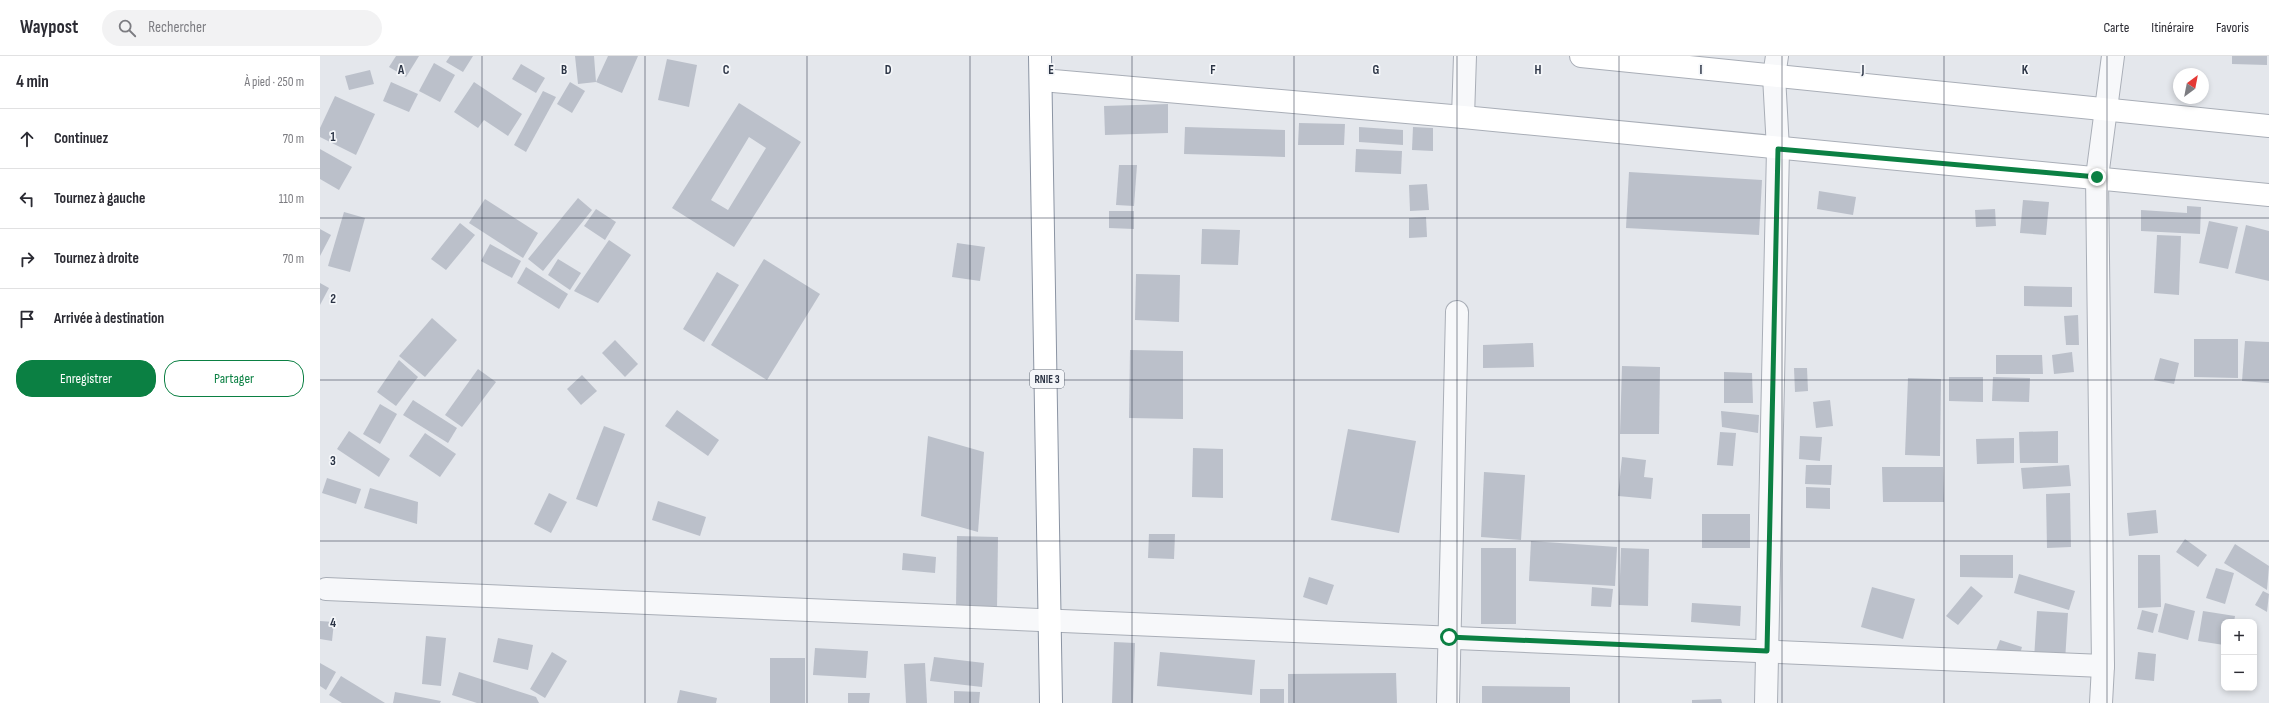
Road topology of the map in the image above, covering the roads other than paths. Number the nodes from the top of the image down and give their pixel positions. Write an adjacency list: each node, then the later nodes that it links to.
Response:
1 (1040, 56): 6 (main road, RNIE 3)
2 (1465, 56): 8 (street)
3 (1581, 56): 5 (main road)
4 (2113, 56): 7 (street)
5 (1776, 66): 7 (main road); 10 (street)
6 (1042, 80): 8 (main road); 15 (main road, RNIE 3)
7 (2106, 110): 9 (main road); 11 (street)
8 (1463, 117): 10 (main road)
9 (2269, 126)
10 (1778, 149): 11 (main road); 17 (street)
11 (2097, 177): 12 (main road); 18 (street)
12 (2269, 195)
13 (1457, 312): 16 (street)
14 (326, 588): 15 (street)
15 (1050, 620): 16 (street); 19 (main road, RNIE 3)
16 (1449, 637): 17 (street); 20 (street)
17 (1767, 651): 18 (street); 21 (street)
18 (2103, 666): 22 (street)
19 (1051, 703)
20 (1448, 703)
21 (1766, 703)
22 (2101, 703)

